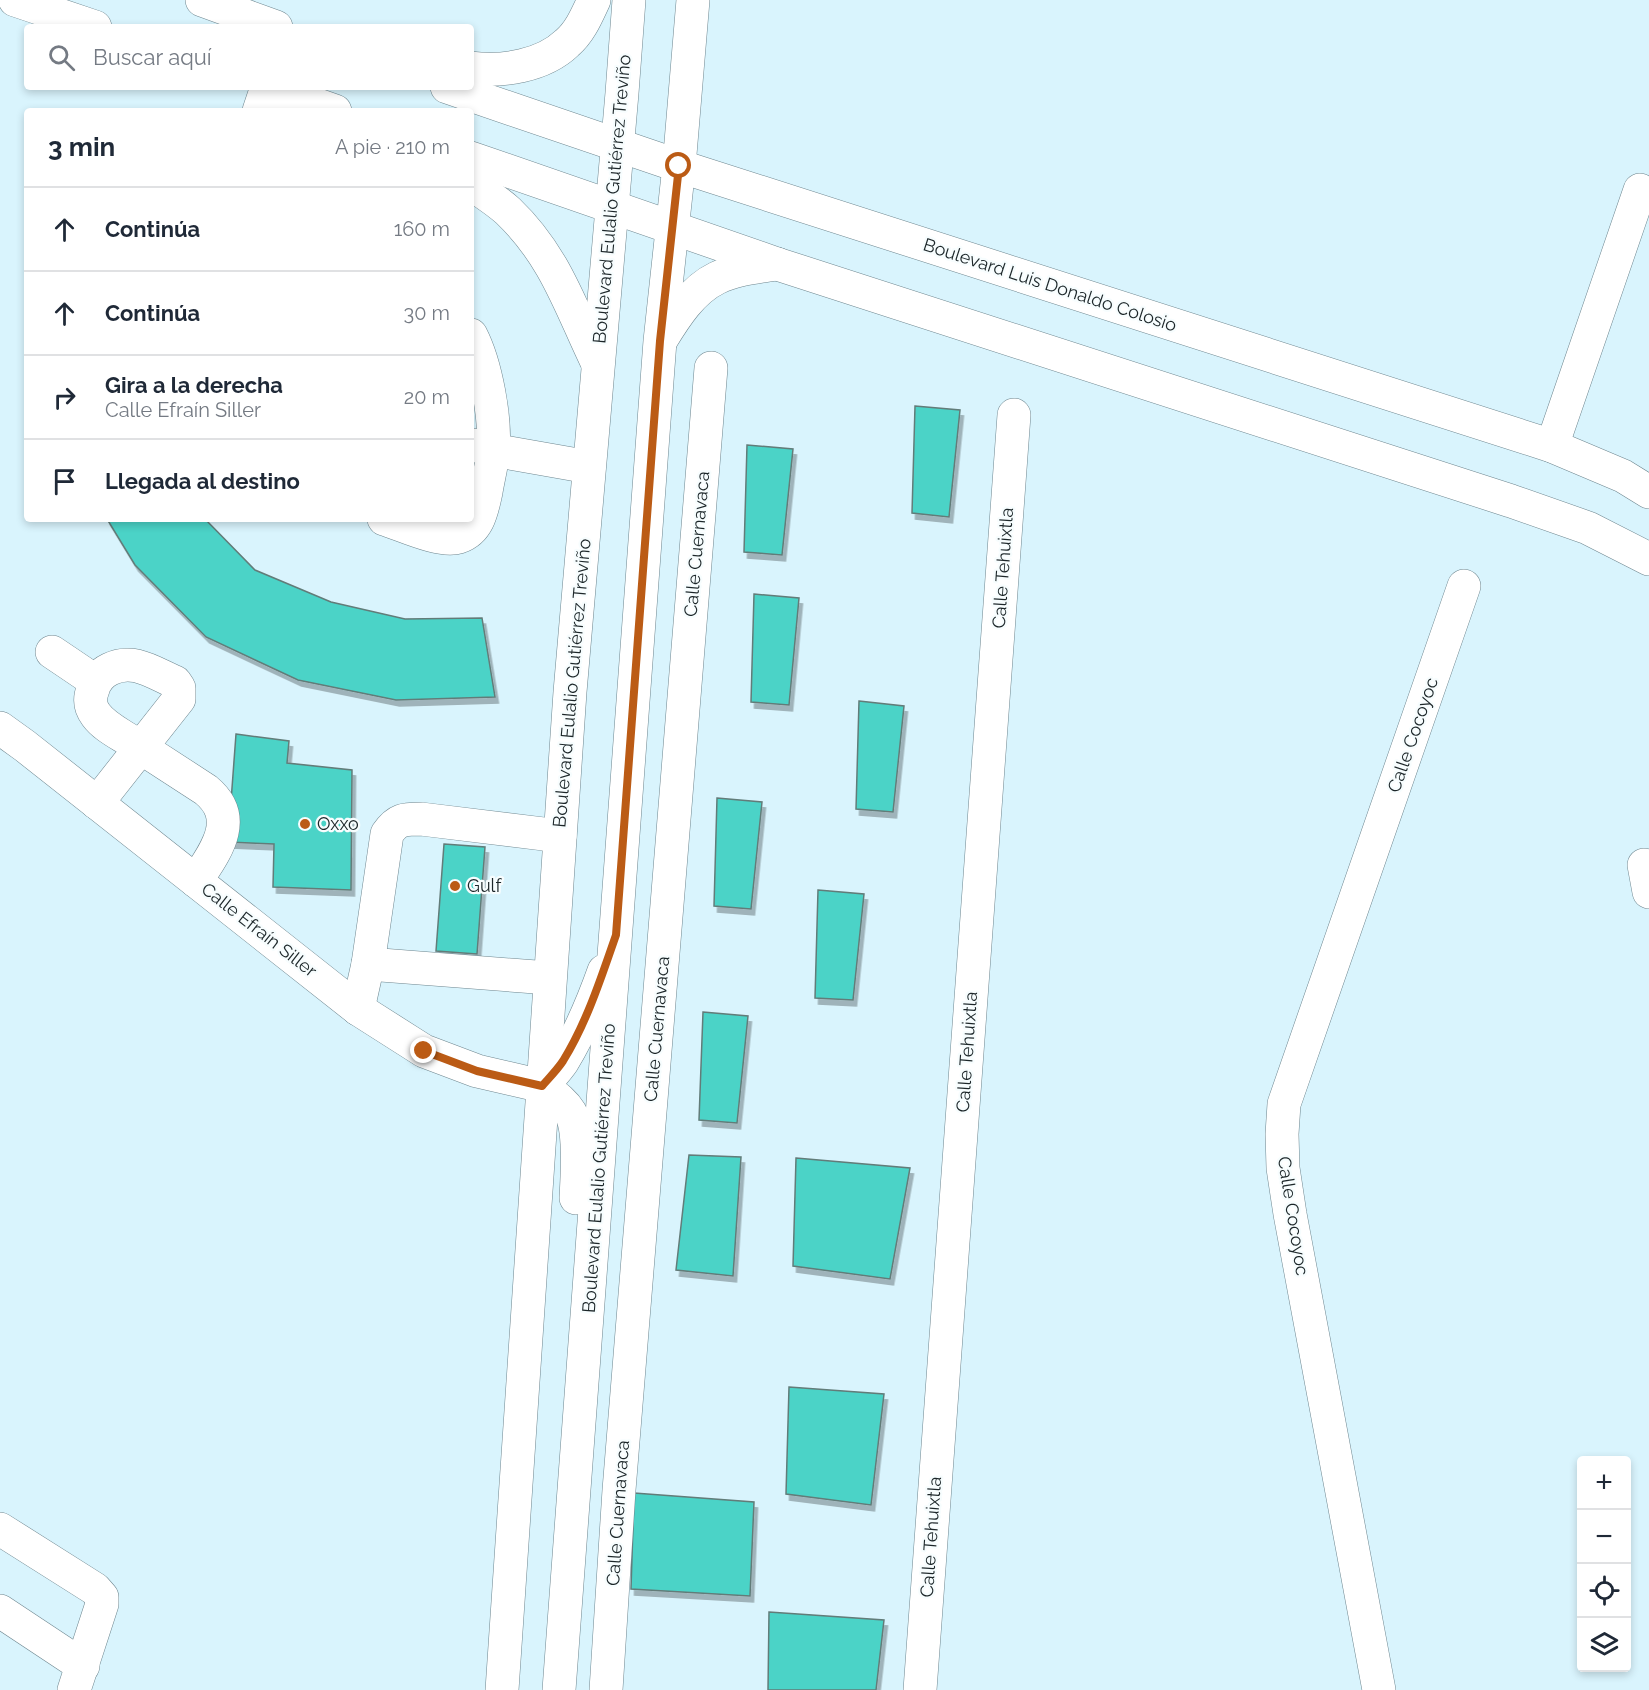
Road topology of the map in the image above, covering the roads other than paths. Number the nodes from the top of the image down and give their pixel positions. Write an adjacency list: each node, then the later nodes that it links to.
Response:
1 (15, 0): 6 (main road)
2 (202, 0): 7 (main road)
3 (594, 0): 8 (main road)
4 (629, 0): 14 (main road, Boulevard Eulalio Gutiérrez Treviño)
5 (693, 0): 16 (main road, Boulevard Eulalio Gutiérrez Treviño)
6 (86, 24)
7 (268, 24)
8 (474, 68)
9 (266, 90): 12 (main road)
10 (276, 90): 13 (main road)
11 (456, 90): 14 (main road, Boulevard Luis Donaldo Colosio)
12 (261, 108)
13 (326, 108)
14 (617, 145): 16 (main road, Boulevard Luis Donaldo Colosio); 19 (main road, Boulevard Eulalio Gutiérrez Treviño)
15 (474, 159): 19 (main road)
16 (679, 166): 20 (main road, Boulevard Eulalio Gutiérrez Treviño); 27 (main road, Boulevard Luis Donaldo Colosio)
17 (474, 186): 24 (main road)
18 (1640, 190): 27 (main road)
19 (612, 208): 20 (main road); 24 (main road, Boulevard Eulalio Gutiérrez Treviño)
20 (672, 227): 21 (main road); 22 (main road, Boulevard Eulalio Gutiérrez Treviño)
21 (777, 264): 22 (main road); 32 (main road)
22 (660, 341): 41 (main road, Boulevard Eulalio Gutiérrez Treviño)
23 (474, 344): 28 (main road)
24 (598, 364): 29 (main road, Boulevard Eulalio Gutiérrez Treviño)
25 (711, 368): 52 (main road, Calle Cuernavaca)
26 (1014, 415): 53 (main road, Calle Tehuixtla)
27 (1552, 446): 30 (main road, Boulevard Luis Donaldo Colosio)
28 (482, 447): 29 (main road); 31 (main road)
29 (589, 467): 39 (main road, Boulevard Eulalio Gutiérrez Treviño)
30 (1649, 492)
31 (393, 522)
32 (1649, 559)
33 (1464, 586): 54 (main road, Calle Cocoyoc)
34 (52, 652): 35 (main road)
35 (95, 681): 37 (main road); 37 (main road)
36 (0, 728): 38 (main road, Calle Efraín Siller)
37 (142, 748): 38 (main road); 40 (main road)
38 (97, 803): 40 (main road, Calle Efraín Siller)
39 (560, 836): 42 (main road); 43 (main road, Boulevard Eulalio Gutiérrez Treviño)
40 (196, 881): 44 (main road, Calle Efraín Siller)
41 (616, 935): 45 (main road); 46 (main road, Boulevard Eulalio Gutiérrez Treviño)
42 (368, 964): 43 (main road); 44 (main road)
43 (549, 978): 45 (main road, Boulevard Eulalio Gutiérrez Treviño)
44 (358, 1009): 45 (main road, Calle Efraín Siller)
45 (542, 1086): 46 (main road); 50 (main road, Boulevard Eulalio Gutiérrez Treviño)
46 (576, 1474): 51 (main road, Boulevard Eulalio Gutiérrez Treviño)
47 (0, 1529): 49 (main road)
48 (0, 1611): 49 (main road)
49 (79, 1678)
50 (502, 1690)
51 (560, 1690)
52 (606, 1690)
53 (920, 1690)
54 (1379, 1690)

